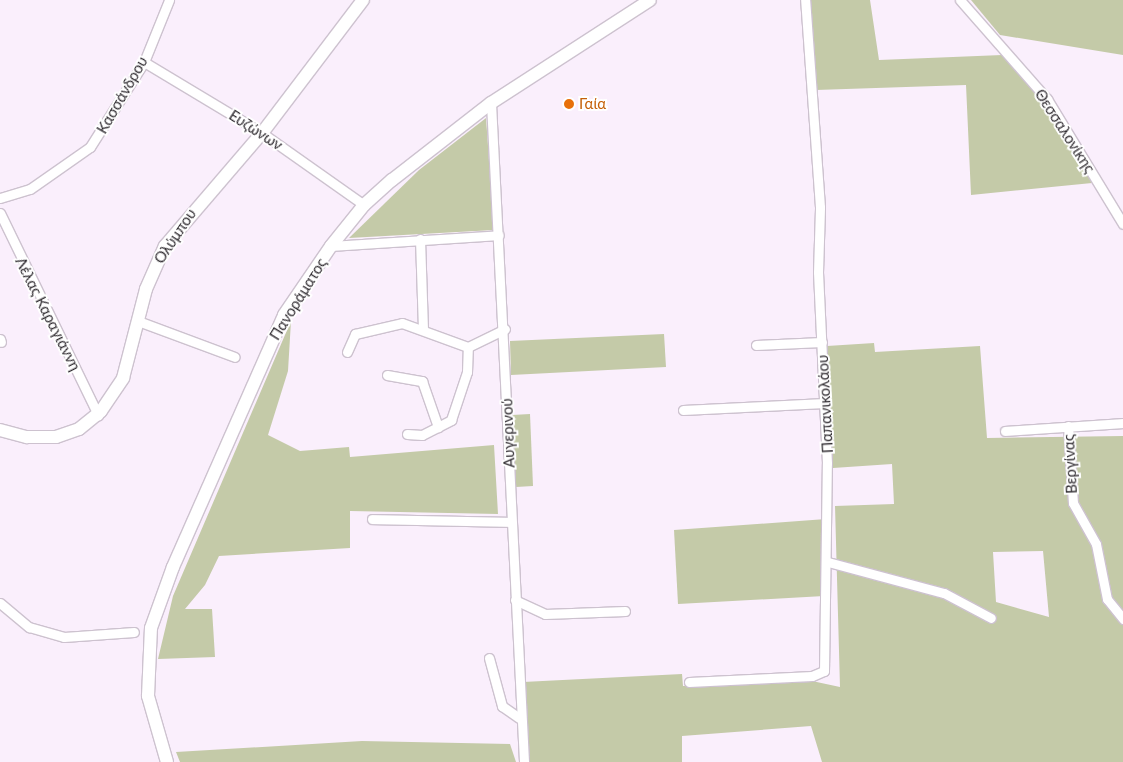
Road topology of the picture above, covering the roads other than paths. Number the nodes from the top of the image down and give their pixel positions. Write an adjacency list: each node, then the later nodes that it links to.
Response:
1 (169, 0): 6 (street, Κασσάνδρου)
2 (363, 0): 8 (main road, Ολύμπου)
3 (650, 0): 7 (main road, Πανοράματος)
4 (805, 0): 19 (street, Παπανικολάου)
5 (960, 0): 12 (street, Θεσσαλονίκης)
6 (144, 62): 8 (street, Ευζώνων); 9 (street, Κασσάνδρου)
7 (491, 103): 10 (main road, Πανοράματος); 13 (street, Αυγερινού)
8 (262, 133): 10 (street, Ευζώνων); 16 (main road, Ολύμπου)
9 (0, 198)
10 (364, 204): 15 (main road, Πανοράματος)
11 (0, 213): 27 (street, Λέλας Καραγιάννη)
12 (1123, 224)
13 (499, 234): 14 (street); 18 (street, Αυγερινού)
14 (420, 239): 15 (street); 17 (street)
15 (331, 246): 46 (main road, Πανοράματος)
16 (138, 321): 23 (street); 27 (main road, Ολύμπου)
17 (423, 328): 21 (street); 22 (street)
18 (505, 329): 21 (street); 35 (street, Αυγερινού)
19 (822, 342): 20 (street); 25 (street, Παπανικολάου)
20 (756, 345)
21 (468, 347): 29 (street)
22 (347, 352)
23 (236, 357)
24 (387, 375): 29 (street)
25 (825, 403): 26 (street); 36 (street, Παπανικολάου)
26 (683, 410)
27 (98, 415): 31 (main road, Ολύμπου)
28 (1123, 423): 30 (street)
29 (438, 426): 33 (street)
30 (1068, 426): 32 (street); 41 (street, Βεργίνας)
31 (0, 430)
32 (1005, 431)
33 (407, 434)
34 (372, 519): 35 (street)
35 (511, 522): 37 (street, Αυγερινού)
36 (828, 562): 40 (street); 44 (street, Παπανικολάου)
37 (515, 600): 39 (street); 45 (street, Αυγερινού)
38 (0, 603): 42 (street)
39 (625, 611)
40 (991, 618)
41 (1123, 618)
42 (134, 632)
43 (489, 658): 45 (street)
44 (689, 682)
45 (519, 718): 47 (street, Αυγερινού)
46 (167, 762)
47 (524, 762)

